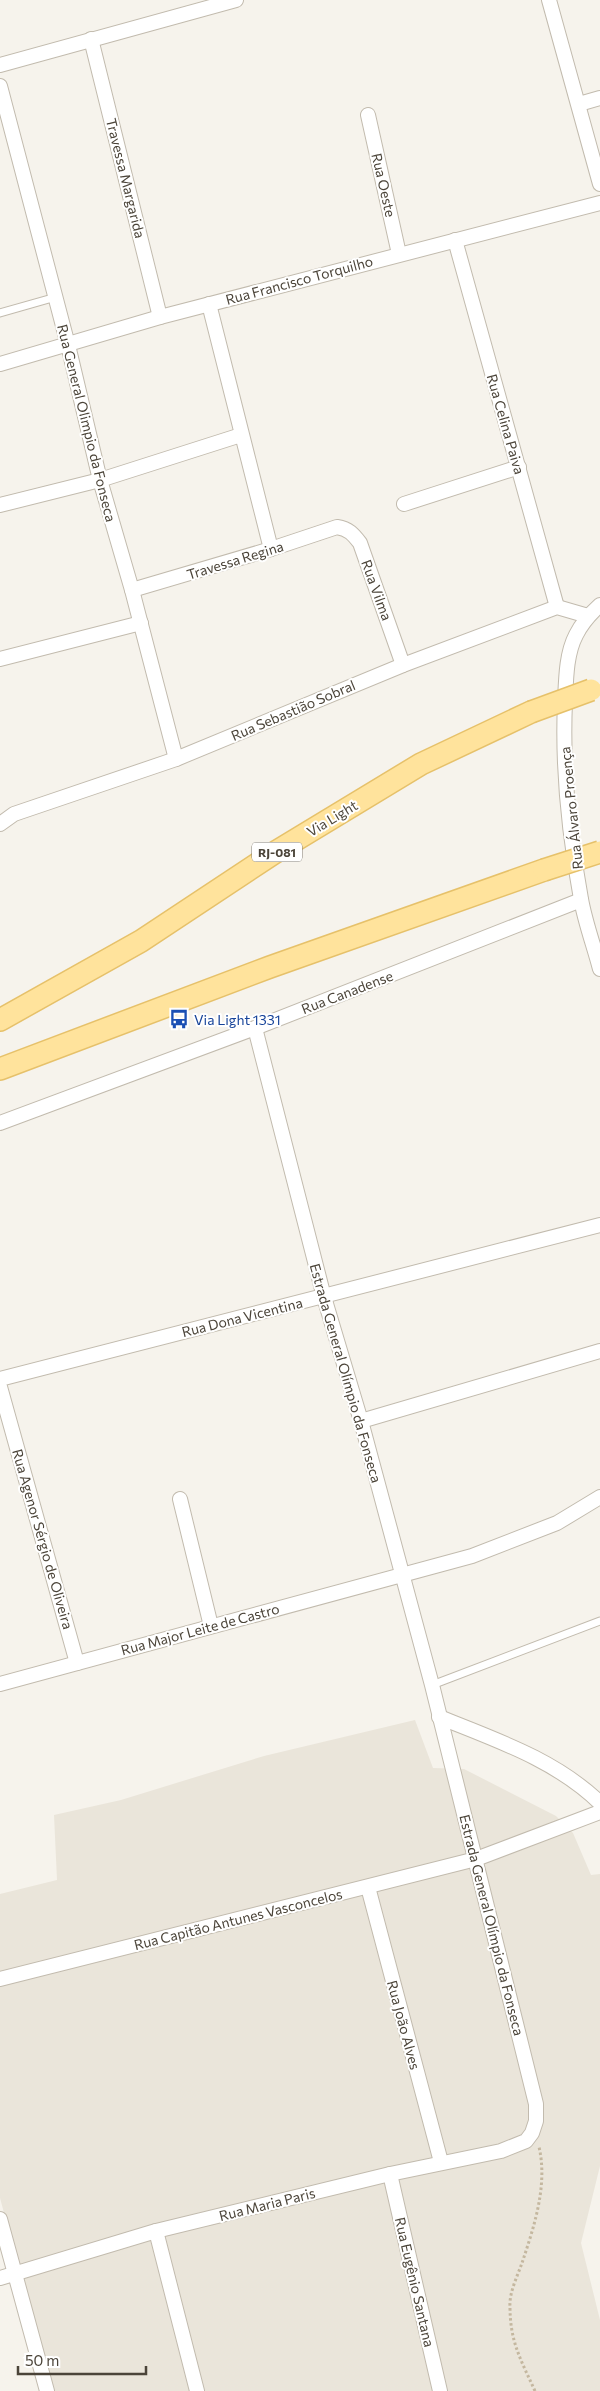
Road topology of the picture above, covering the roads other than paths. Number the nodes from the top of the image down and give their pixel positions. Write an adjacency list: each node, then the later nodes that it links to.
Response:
1 (236, 0): 3 (street)
2 (549, 0): 7 (street)
3 (91, 39): 4 (street); 16 (street, Travessa Margarida)
4 (0, 64)
5 (0, 86): 13 (street, Rua General Olimpio da Fonseca)
6 (600, 98): 7 (street)
7 (579, 104): 9 (street)
8 (368, 115): 12 (street, Rua Oeste)
9 (600, 184)
10 (600, 203): 11 (street, Rua Francisco Torquilho)
11 (455, 240): 12 (street, Rua Francisco Torquilho); 20 (street, Rua Celina Paiva)
12 (399, 254): 14 (street, Rua Francisco Torquilho)
13 (56, 297): 15 (lane); 17 (street, Rua General Olimpio da Fonseca)
14 (208, 304): 16 (street, Rua Francisco Torquilho); 19 (street)
15 (0, 313)
16 (160, 317): 17 (street, Rua Francisco Torquilho)
17 (68, 345): 18 (street, Rua Francisco Torquilho); 21 (street, Rua General Olimpio da Fonseca)
18 (0, 364)
19 (241, 436): 21 (street); 25 (street)
20 (518, 467): 22 (street); 28 (street, Rua Celina Paiva)
21 (100, 480): 23 (street); 26 (street, Rua General Olimpio da Fonseca)
22 (404, 504)
23 (0, 505)
24 (337, 527): 25 (street, Travessa Regina); 32 (street, Rua Vilma)
25 (271, 549): 26 (street, Travessa Regina)
26 (132, 590): 30 (street, Rua General Olimpio da Fonseca)
27 (600, 605): 29 (street, Rua Álvaro Proença)
28 (557, 607): 29 (street); 32 (street, Rua Sebastião Sobral)
29 (588, 616): 37 (street, Rua Álvaro Proença)
30 (141, 623): 31 (street); 34 (street, Rua General Olimpio da Fonseca)
31 (0, 660)
32 (403, 665): 34 (street, Rua Sebastião Sobral)
33 (596, 688): 39 (main road, Via Light / RJ-081, bridge)
34 (176, 759): 35 (street, Rua Sebastião Sobral)
35 (0, 824)
36 (600, 852): 41 (main road, bridge)
37 (581, 900): 38 (street, Rua Álvaro Proença); 40 (street, Rua Canadense)
38 (600, 969)
39 (0, 1020)
40 (255, 1028): 42 (street, Rua Canadense); 44 (street, Estrada General Olímpio da Fonseca)
41 (0, 1069)
42 (0, 1124)
43 (600, 1225): 44 (street, Rua Dona Vicentina)
44 (324, 1297): 46 (street, Rua Dona Vicentina); 48 (street, Estrada General Olímpio da Fonseca)
45 (600, 1351): 48 (street)
46 (0, 1379)
47 (0, 1387): 54 (street, Rua Agenor Sérgio de Oliveira)
48 (361, 1421): 51 (street, Estrada General Olímpio da Fonseca)
49 (600, 1497): 51 (street, Rua Major Leite de Castro)
50 (180, 1499): 53 (street)
51 (401, 1574): 53 (street, Rua Major Leite de Castro); 56 (street, Estrada General Olímpio da Fonseca)
52 (600, 1621): 56 (lane)
53 (211, 1626): 54 (street, Rua Major Leite de Castro)
54 (77, 1663): 55 (street, Rua Major Leite de Castro)
55 (0, 1684)
56 (432, 1684): 57 (street, Estrada General Olímpio da Fonseca)
57 (440, 1717): 58 (street); 60 (street, Estrada General Olímpio da Fonseca)
58 (600, 1803)
59 (600, 1812): 60 (street, Rua Capitão Antunes Vasconcelos)
60 (476, 1859): 61 (street, Rua Capitão Antunes Vasconcelos); 63 (street, Estrada General Olímpio da Fonseca)
61 (368, 1887): 62 (street, Rua Capitão Antunes Vasconcelos); 64 (street, Rua João Alves)
62 (0, 1979)
63 (532, 2133): 64 (street, Rua Maria Paris)
64 (440, 2162): 65 (street, Rua Maria Paris)
65 (390, 2174): 67 (street, Rua Maria Paris); 72 (street, Rua Eugênio Santana)
66 (0, 2219): 68 (street)
67 (156, 2231): 68 (street, Rua Maria Paris); 71 (street)
68 (14, 2273): 69 (street, Rua Maria Paris); 70 (street)
69 (0, 2278)
70 (47, 2391)
71 (198, 2391)
72 (440, 2391)

